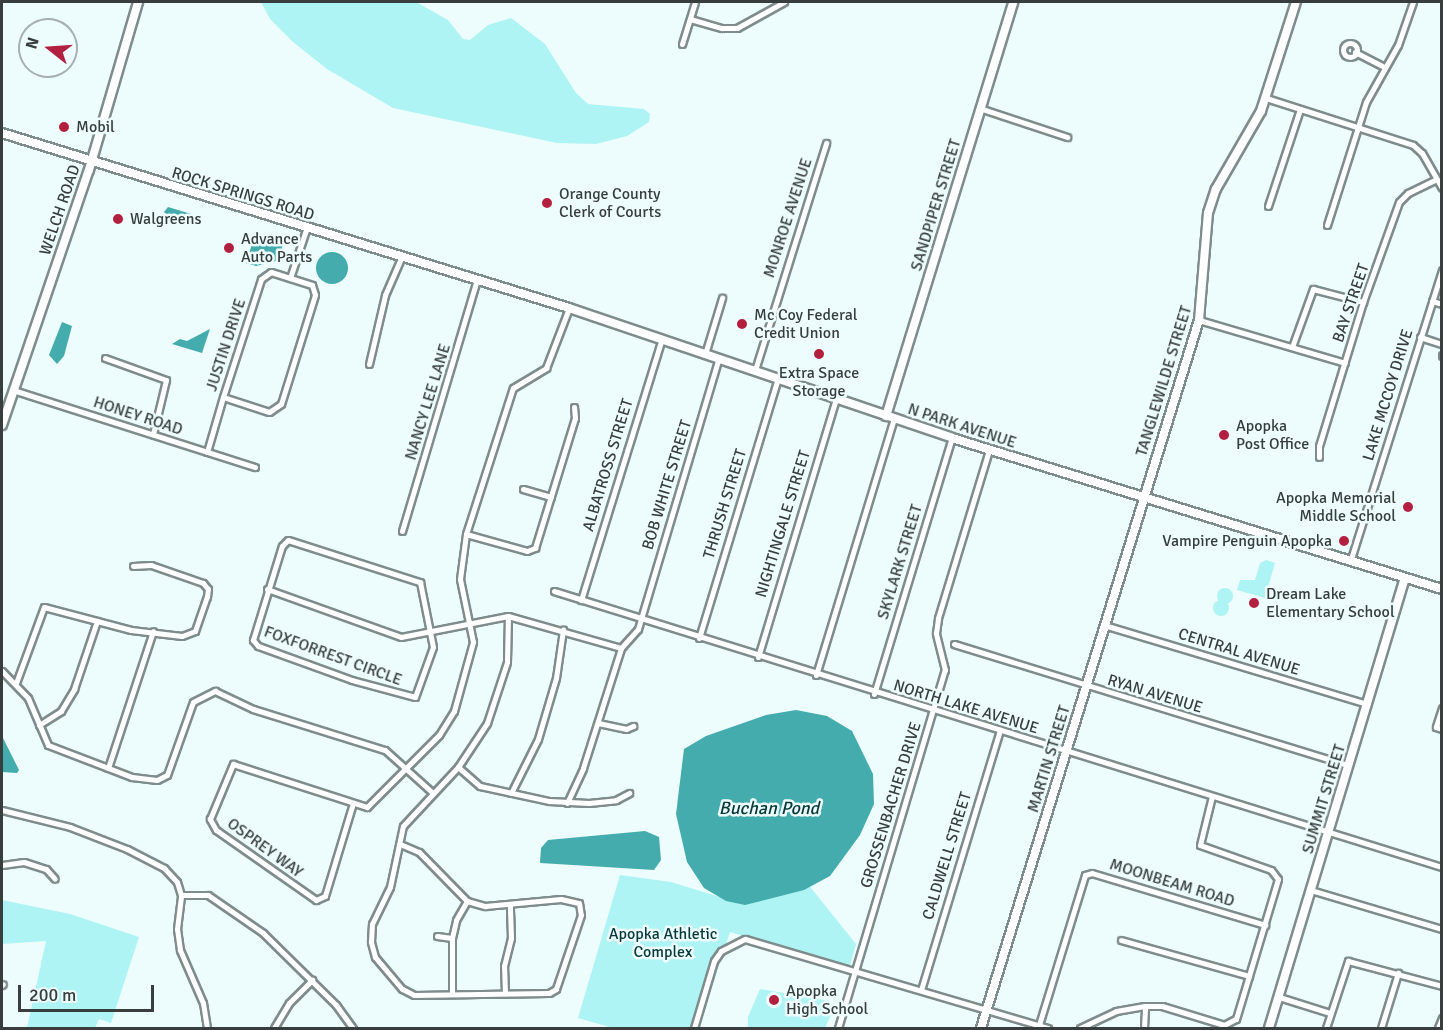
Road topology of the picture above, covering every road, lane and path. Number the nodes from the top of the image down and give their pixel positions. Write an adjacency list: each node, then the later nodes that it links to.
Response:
1 (138, 2): 18 (street, WELCH ROAD)
2 (695, 2): 7 (street)
3 (784, 2): 7 (street)
4 (1013, 2): 12 (street, SANDPIPER STREET)
5 (1296, 2): 11 (street, TANGLEWILDE STREET)
6 (1413, 2): 10 (street)
7 (690, 19): 8 (street)
8 (682, 44)
9 (1354, 52): 10 (street)
10 (1385, 67): 14 (street)
11 (1266, 98): 13 (street); 33 (street, TANGLEWILDE STREET)
12 (980, 108): 16 (street); 49 (street, SANDPIPER STREET)
13 (1300, 109): 14 (street); 21 (street)
14 (1357, 127): 19 (street); 22 (street)
15 (2, 133): 18 (street, ROCK SPRINGS ROAD)
16 (1067, 137)
17 (826, 143): 43 (street, MONROE AVENUE)
18 (91, 162): 23 (street, ROCK SPRINGS ROAD); 45 (street, WELCH ROAD)
19 (1437, 179): 20 (street); 30 (street, BAY STREET)
20 (1442, 188)
21 (1268, 206)
22 (1327, 225)
23 (306, 227): 24 (street, ROCK SPRINGS ROAD); 26 (street)
24 (402, 256): 27 (street, ROCK SPRINGS ROAD); 42 (street)
25 (1442, 270): 29 (street, LAKE MCCOY DRIVE)
26 (291, 278): 46 (street, JUSTIN DRIVE); 46 (street)
27 (477, 279): 32 (street, N PARK AVENUE); 60 (street, NANCY LEE LANE)
28 (722, 298): 38 (street)
29 (1432, 301): 31 (street); 34 (street, LAKE MCCOY DRIVE)
30 (1363, 302): 37 (street); 41 (street, BAY STREET)
31 (1442, 304)
32 (568, 308): 35 (street, N PARK AVENUE); 61 (street)
33 (1199, 320): 37 (street); 59 (street, TANGLEWILDE STREET)
34 (1420, 337): 36 (street); 62 (street, LAKE MCCOY DRIVE)
35 (662, 339): 38 (street, N PARK AVENUE); 68 (street, ALBATROSS STREET)
36 (1442, 344)
37 (1292, 347): 41 (street)
38 (705, 354): 40 (street, N PARK AVENUE)
39 (105, 358): 51 (street)
40 (719, 358): 43 (street, N PARK AVENUE); 70 (street, BOB WHITE STREET)
41 (1345, 363): 55 (street, BAY STREET)
42 (369, 364)
43 (755, 370): 44 (street, N PARK AVENUE)
44 (778, 378): 47 (street, N PARK AVENUE); 77 (street, THRUSH STREET)
45 (13, 390): 50 (street, WELCH ROAD); 51 (street, HONEY ROAD)
46 (224, 397): 54 (street, JUSTIN DRIVE)
47 (836, 399): 49 (street, N PARK AVENUE); 80 (street, NIGHTINGALE STREET)
48 (574, 407): 58 (street)
49 (890, 417): 52 (street, N PARK AVENUE); 82 (street, SANDPIPER STREET)
50 (2, 425)
51 (153, 434): 54 (street, HONEY ROAD)
52 (952, 438): 53 (street, N PARK AVENUE); 85 (street, SKYLARK STREET)
53 (989, 450): 59 (street, N PARK AVENUE); 88 (street, GROSSENBACHER DRIVE)
54 (207, 452): 56 (street, HONEY ROAD)
55 (1319, 457)
56 (255, 467)
57 (524, 489): 58 (street)
58 (551, 497): 61 (street)
59 (1143, 498): 62 (street, N PARK AVENUE); 73 (street, MARTIN STREET)
60 (402, 531)
61 (466, 534): 72 (street)
62 (1350, 562): 64 (street, N PARK AVENUE)
63 (133, 566): 75 (street)
64 (1406, 579): 66 (street, N PARK AVENUE); 86 (street, SUMMIT STREET)
65 (267, 589): 76 (street); 76 (street, FOXFORREST CIRCLE); 76 (street, FOXFORREST CIRCLE)
66 (1442, 589)
67 (554, 591): 68 (street, NORTH LAKE AVENUE)
68 (581, 600): 70 (street, NORTH LAKE AVENUE)
69 (508, 616): 72 (street); 74 (street); 96 (street)
70 (640, 619): 77 (street, NORTH LAKE AVENUE); 79 (street, BOB WHITE STREET)
71 (98, 621): 75 (street); 83 (street); 90 (street)
72 (470, 623): 76 (street); 98 (street)
73 (1104, 625): 84 (street, MARTIN STREET); 86 (street, CENTRAL AVENUE)
74 (563, 630): 79 (street); 100 (street)
75 (153, 631): 97 (street)
76 (433, 631)
77 (699, 638): 80 (street, NORTH LAKE AVENUE)
78 (954, 644): 84 (street, RYAN AVENUE)
79 (621, 648): 89 (street)
80 (758, 657): 82 (street, NORTH LAKE AVENUE)
81 (2, 671): 83 (street)
82 (816, 675): 85 (street, NORTH LAKE AVENUE)
83 (16, 682): 90 (street)
84 (1085, 687): 94 (street, MARTIN STREET); 95 (street, RYAN AVENUE)
85 (874, 694): 88 (street, NORTH LAKE AVENUE)
86 (1367, 704): 95 (street, SUMMIT STREET)
87 (1442, 708): 92 (street)
88 (934, 709): 93 (street, NORTH LAKE AVENUE); 120 (street, GROSSENBACHER DRIVE)
89 (598, 723): 91 (street); 104 (street)
90 (39, 725): 97 (street)
91 (633, 726)
92 (1439, 728)
93 (1000, 729): 94 (street, NORTH LAKE AVENUE); 125 (street, CALDWELL STREET)
94 (1066, 752): 102 (street, NORTH LAKE AVENUE); 130 (street, MARTIN STREET)
95 (1348, 765): 106 (street, SUMMIT STREET)
96 (458, 767): 99 (street); 100 (street)
97 (108, 768): 98 (street)
98 (408, 768): 99 (street); 103 (street, OSPREY WAY)
99 (433, 793): 107 (street)
100 (511, 793): 104 (street)
101 (629, 793): 104 (street)
102 (1212, 796): 106 (street, NORTH LAKE AVENUE); 115 (street)
103 (353, 803): 103 (street, OSPREY WAY)
104 (567, 803)
105 (2, 810): 112 (street)
106 (1329, 831): 109 (street, NORTH LAKE AVENUE); 111 (street, SUMMIT STREET)
107 (400, 844): 113 (street); 127 (street)
108 (2, 866): 110 (street)
109 (1442, 867)
110 (55, 879)
111 (1311, 890): 116 (street); 128 (street, SUMMIT STREET)
112 (181, 895): 123 (street); 136 (street)
113 (467, 902): 114 (street); 118 (street)
114 (510, 904): 126 (street); 126 (street)
115 (1265, 925): 122 (street); 134 (street, MOONBEAM ROAD)
116 (1442, 929)
117 (437, 936): 118 (street)
118 (452, 938): 127 (street)
119 (1121, 940): 122 (street)
120 (855, 970): 125 (street); 139 (street); 140 (street, GROSSENBACHER DRIVE)
121 (1398, 973): 124 (street); 131 (street); 146 (street)
122 (1249, 976): 129 (street)
123 (312, 980): 133 (street); 137 (street)
124 (1442, 986)
125 (921, 990): 130 (street)
126 (505, 993): 127 (street)
127 (453, 994)
128 (1279, 997): 131 (street); 144 (street, SUMMIT STREET)
129 (1145, 1006): 135 (street); 143 (street)
130 (987, 1011): 134 (street); 141 (street, MARTIN STREET)
131 (1330, 1013): 145 (street)
132 (1442, 1018): 147 (street)
133 (352, 1026): 138 (street)
134 (1039, 1028): 142 (street)
135 (1085, 1028)
136 (207, 1029)
137 (274, 1029)
138 (344, 1029)
139 (694, 1029)
140 (838, 1029)
141 (981, 1029)
142 (1048, 1029)
143 (1144, 1029)
144 (1269, 1029)
145 (1326, 1029)
146 (1381, 1029)
147 (1438, 1029)

